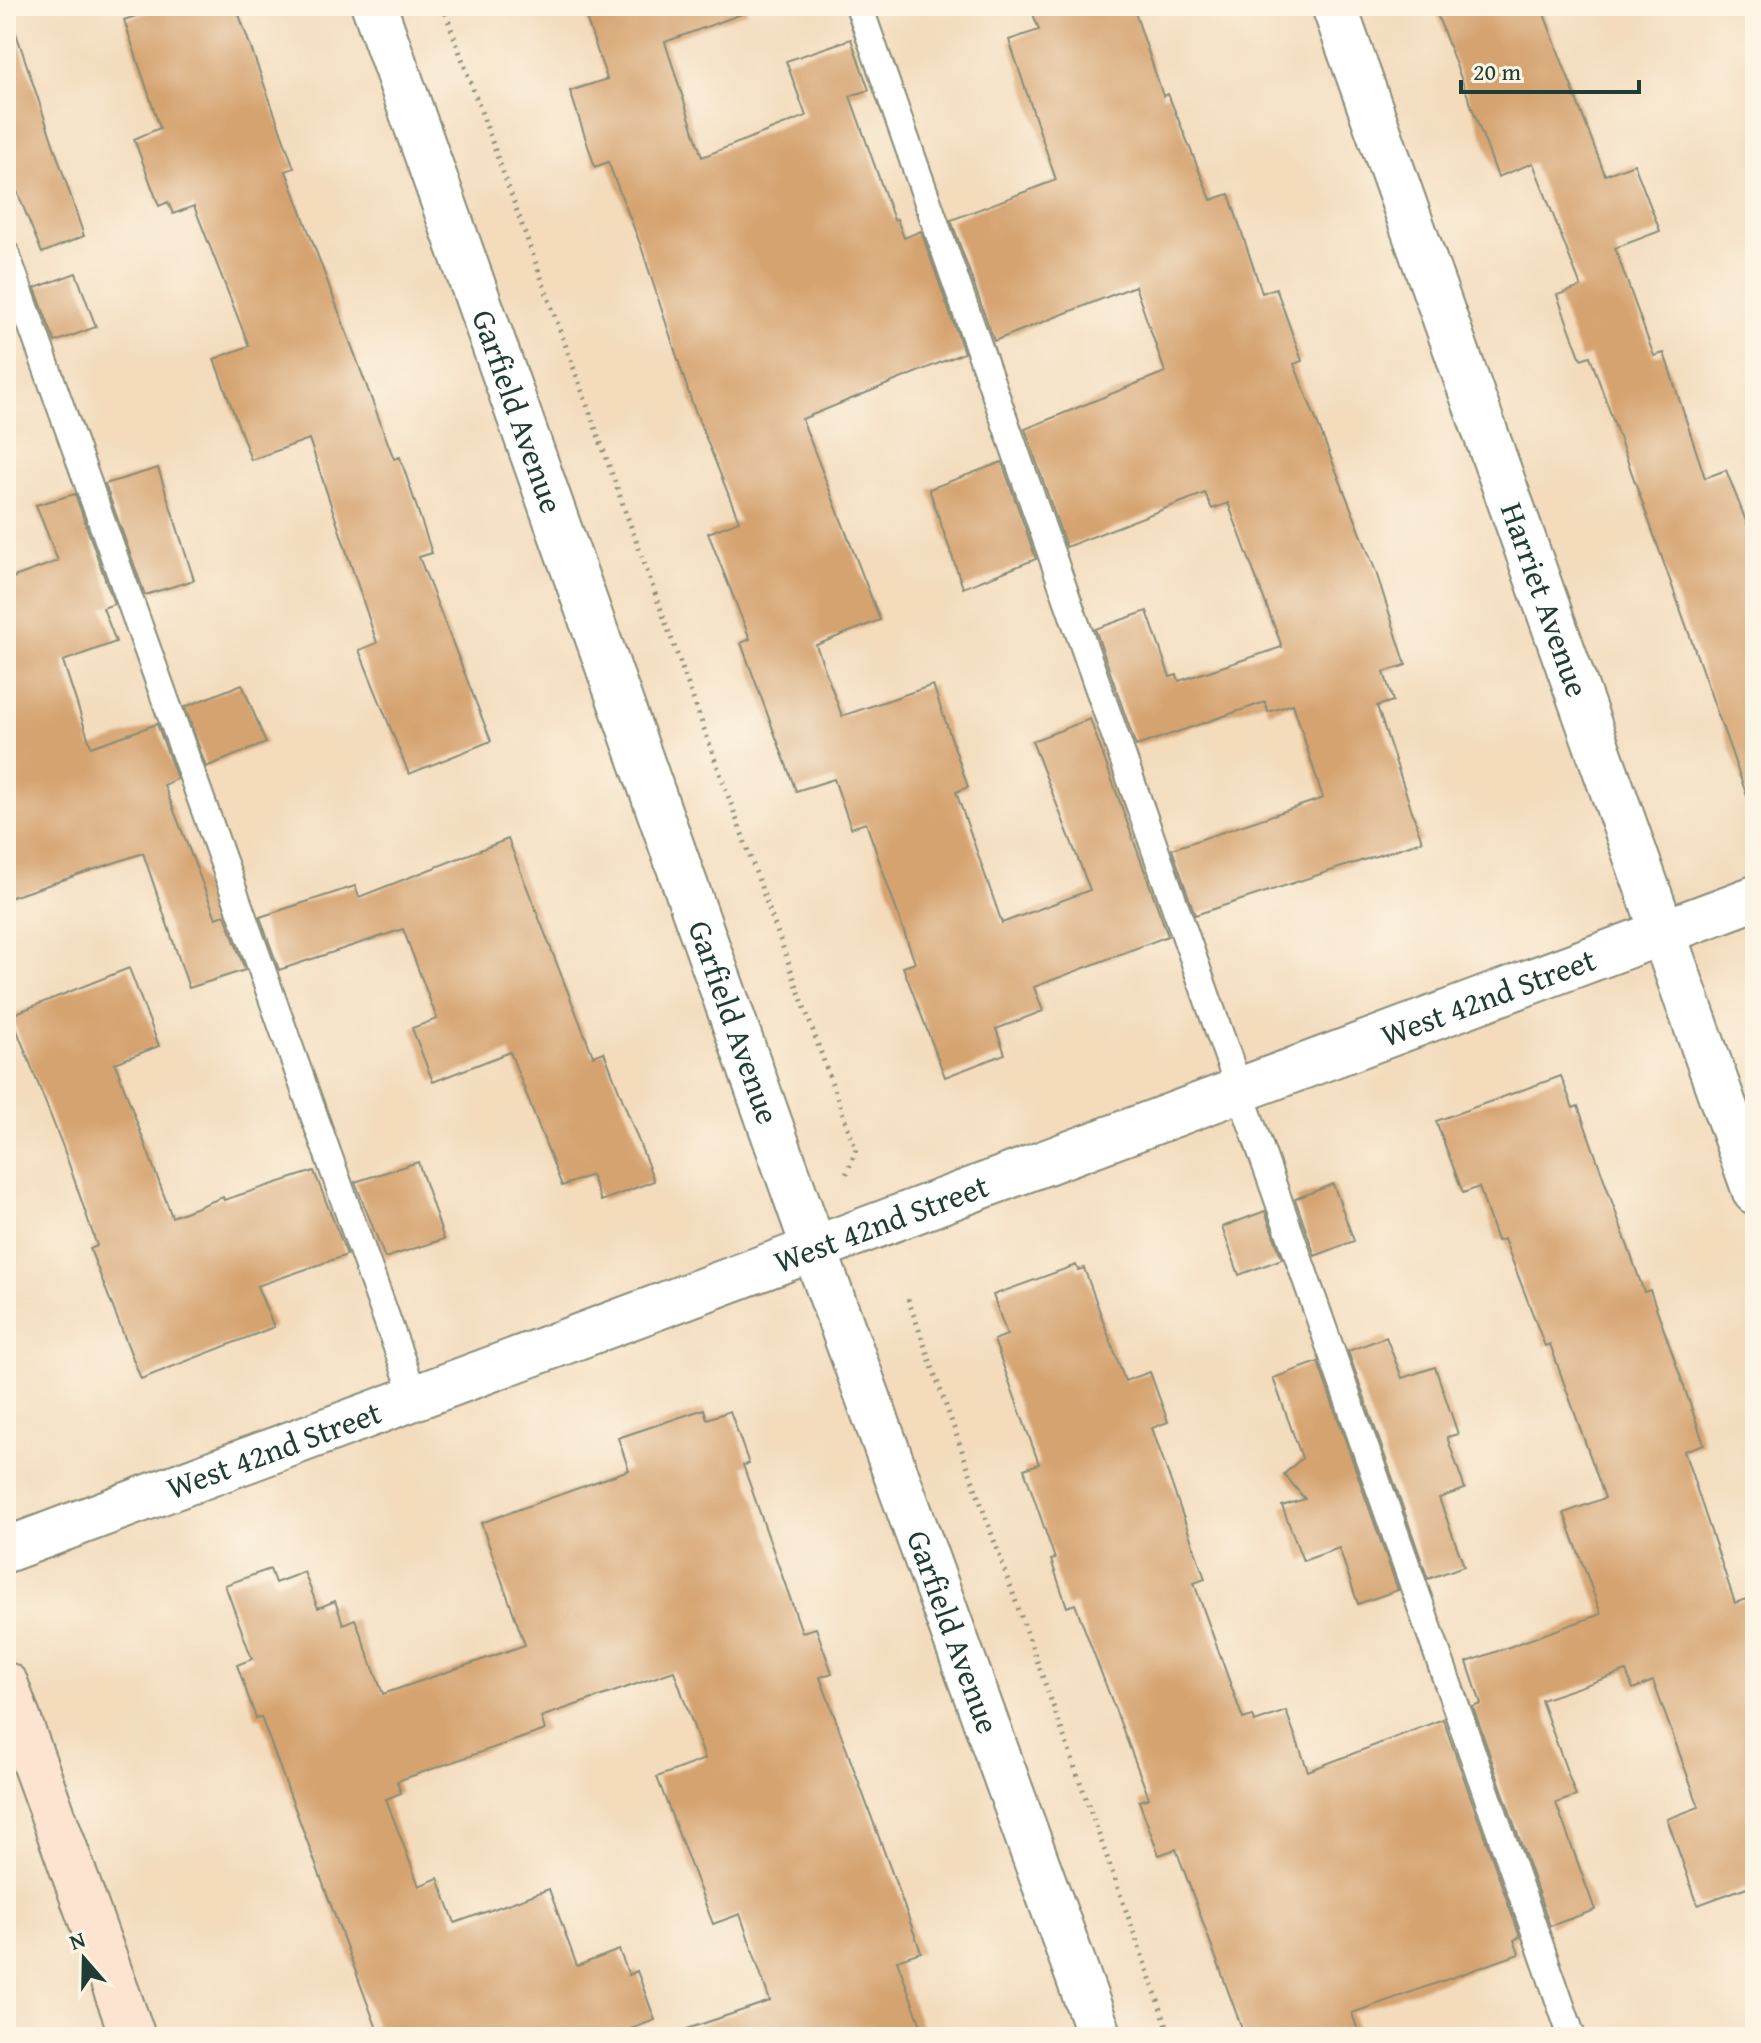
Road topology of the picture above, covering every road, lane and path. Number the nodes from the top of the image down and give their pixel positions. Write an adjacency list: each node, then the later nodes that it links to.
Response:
1 (374, 6): 11 (street, Garfield Avenue)
2 (443, 6): 9 (path)
3 (859, 6): 8 (lane)
4 (1334, 6): 7 (street, Harriet Avenue)
5 (6, 254): 13 (lane)
6 (1755, 898): 7 (street, West 42nd Street)
7 (1660, 931): 8 (street, West 42nd Street); 10 (street, Harriet Avenue)
8 (1239, 1090): 11 (street, West 42nd Street); 19 (lane)
9 (843, 1183)
10 (1755, 1192)
11 (815, 1251): 13 (street, West 42nd Street); 17 (street, Garfield Avenue)
12 (908, 1299): 18 (path)
13 (415, 1398): 14 (street, West 42nd Street)
14 (6, 1550)
15 (6, 1685): 16 (main road)
16 (133, 2037)
17 (1100, 2037)
18 (1171, 2037)
19 (1572, 2037)

